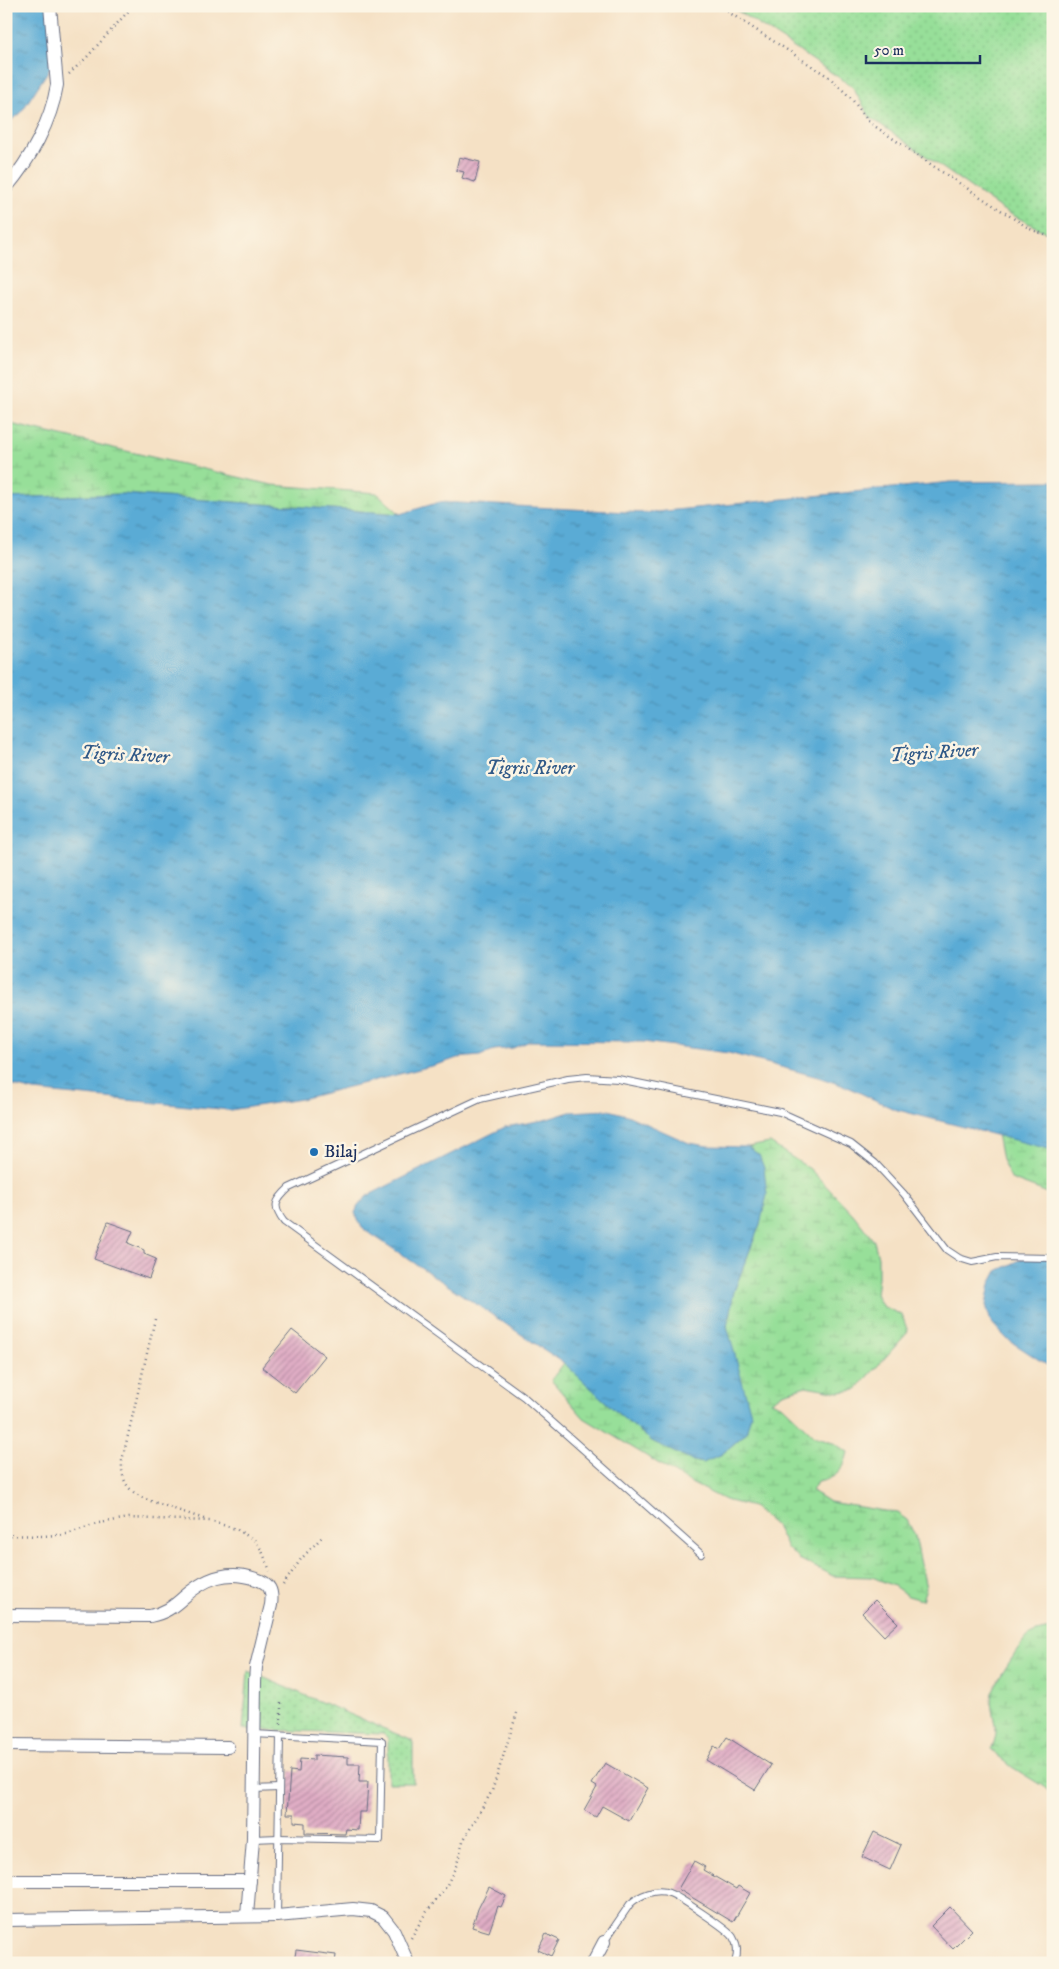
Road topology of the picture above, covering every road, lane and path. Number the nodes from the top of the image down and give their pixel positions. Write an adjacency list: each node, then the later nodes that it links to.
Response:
1 (50, 6): 4 (street)
2 (133, 6): 4 (path)
3 (719, 6): 6 (path)
4 (57, 85): 5 (street)
5 (6, 188)
6 (1053, 238)
7 (1053, 1258): 12 (lane)
8 (154, 1319): 9 (path)
9 (210, 1521): 10 (path); 13 (path)
10 (6, 1535)
11 (323, 1536): 13 (path)
12 (702, 1554)
13 (276, 1586): 14 (street); 17 (street)
14 (6, 1615)
15 (281, 1701): 18 (path)
16 (517, 1713): 31 (path)
17 (254, 1734): 18 (lane); 22 (street)
18 (280, 1736): 21 (lane); 23 (lane)
19 (6, 1745): 20 (street)
20 (228, 1747)
21 (279, 1788): 22 (lane); 23 (lane)
22 (254, 1789): 24 (street)
23 (278, 1838): 24 (lane); 28 (lane)
24 (253, 1839): 26 (street)
25 (6, 1881): 26 (street)
26 (250, 1881): 27 (street)
27 (247, 1916): 28 (street); 29 (street)
28 (277, 1916): 31 (street)
29 (6, 1920)
30 (604, 1942): 32 (street); 33 (lane)
31 (405, 1957)
32 (593, 1963)
33 (735, 1963)

